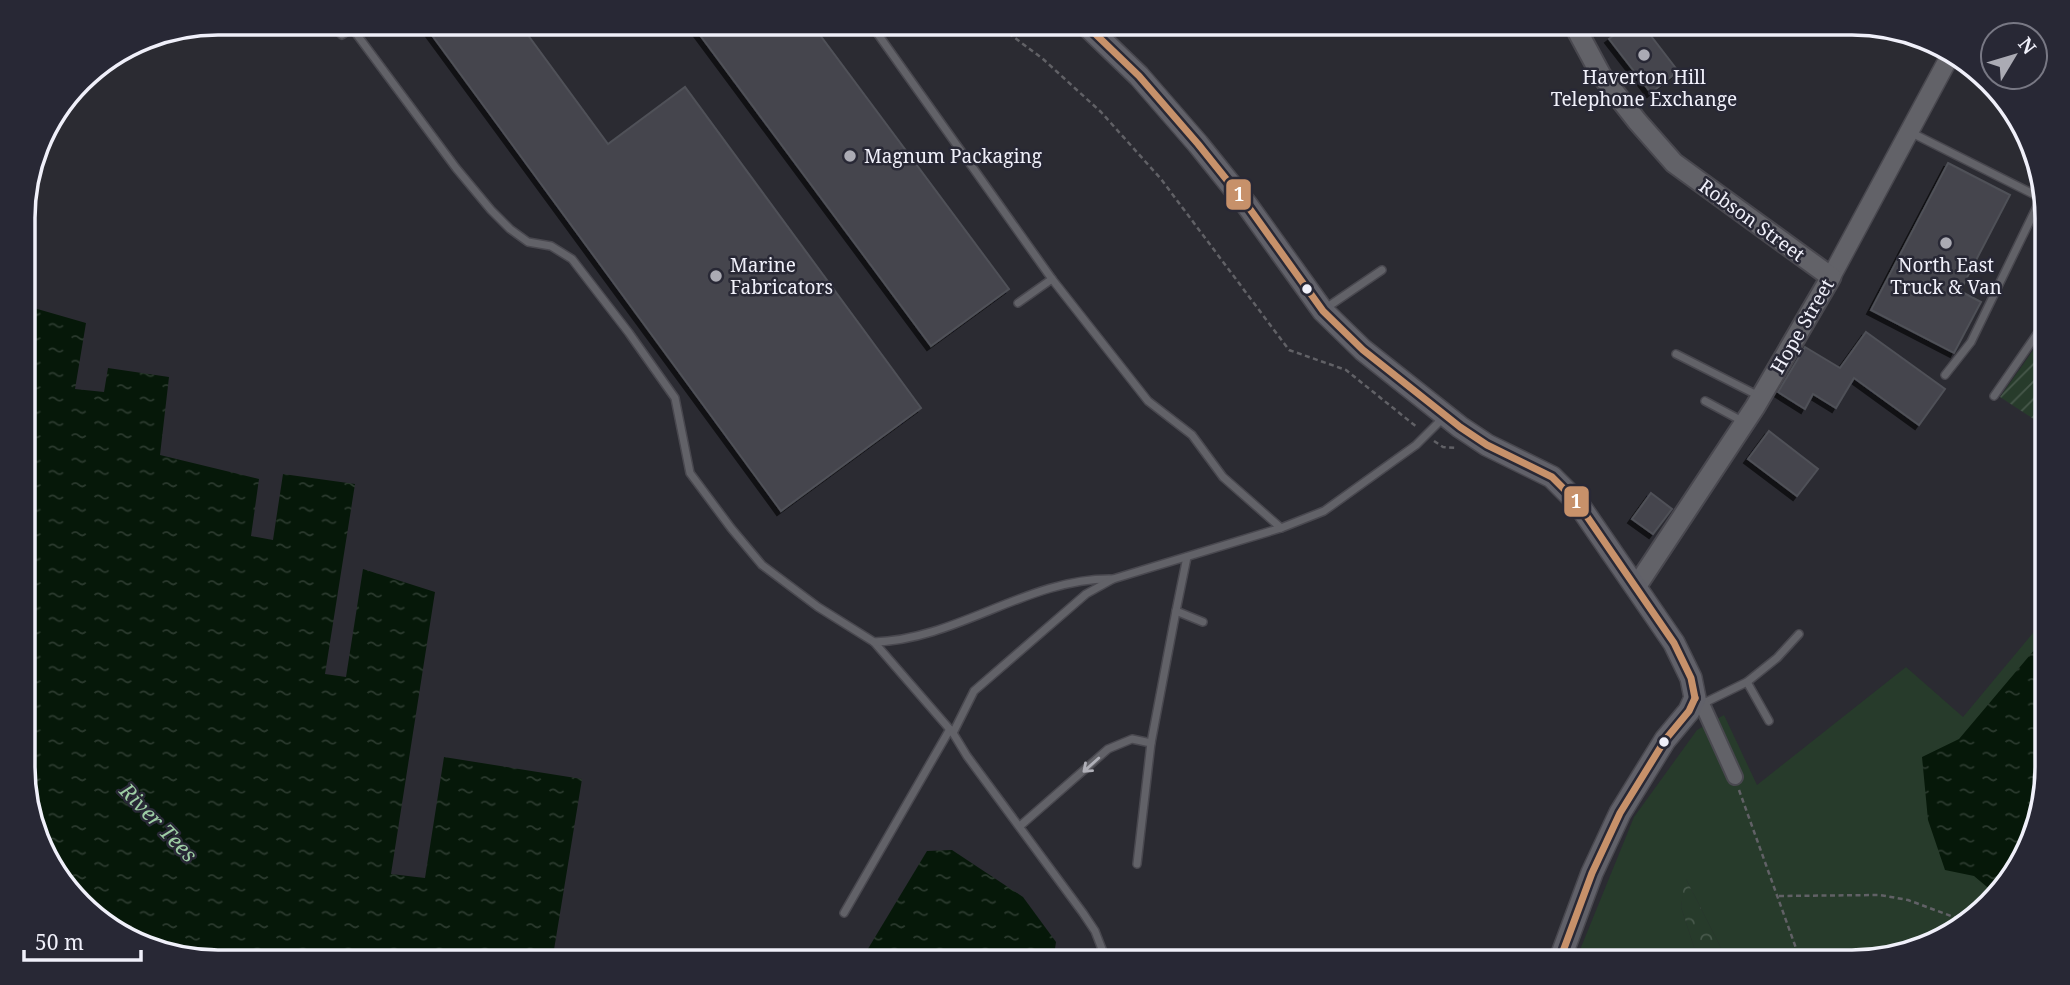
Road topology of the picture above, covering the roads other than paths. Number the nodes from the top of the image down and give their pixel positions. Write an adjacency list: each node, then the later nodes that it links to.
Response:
1 (363, 35): 29 (lane)
2 (879, 35): 11 (lane)
3 (1096, 35): 13 (main road)
4 (1579, 35): 10 (main road, Robson Street)
5 (1946, 62): 6 (street, Hope Street)
6 (1909, 131): 7 (lane); 10 (street, Hope Street)
7 (2032, 189)
8 (2034, 212): 16 (lane)
9 (1382, 270): 13 (lane)
10 (1831, 277): 18 (main road, Hope Street)
11 (1052, 279): 12 (lane); 22 (lane)
12 (1018, 303)
13 (1323, 311): 20 (main road)
14 (2035, 337): 17 (lane)
15 (1676, 354): 18 (lane)
16 (1945, 375)
17 (1994, 396)
18 (1761, 397): 21 (main road, Hope Street)
19 (1705, 401): 21 (lane)
20 (1445, 415): 22 (lane); 25 (main road)
21 (1745, 423): 25 (main road, Hope Street)
22 (1281, 528): 23 (lane)
23 (1187, 557): 24 (lane); 26 (lane)
24 (1114, 579): 29 (lane); 33 (lane)
25 (1636, 587): 31 (main road)
26 (1176, 611): 27 (lane); 34 (lane)
27 (1203, 622)
28 (1799, 634): 30 (lane)
29 (874, 642): 33 (lane)
30 (1747, 682): 31 (lane); 32 (lane)
31 (1699, 701): 35 (street); 40 (main road)
32 (1769, 721)
33 (952, 731): 36 (lane); 38 (lane)
34 (1151, 743): 36 (lane, one-way to 36); 37 (lane)
35 (1734, 777)
36 (1020, 826): 39 (lane)
37 (1137, 864)
38 (844, 913)
39 (1102, 950)
40 (1563, 950)

